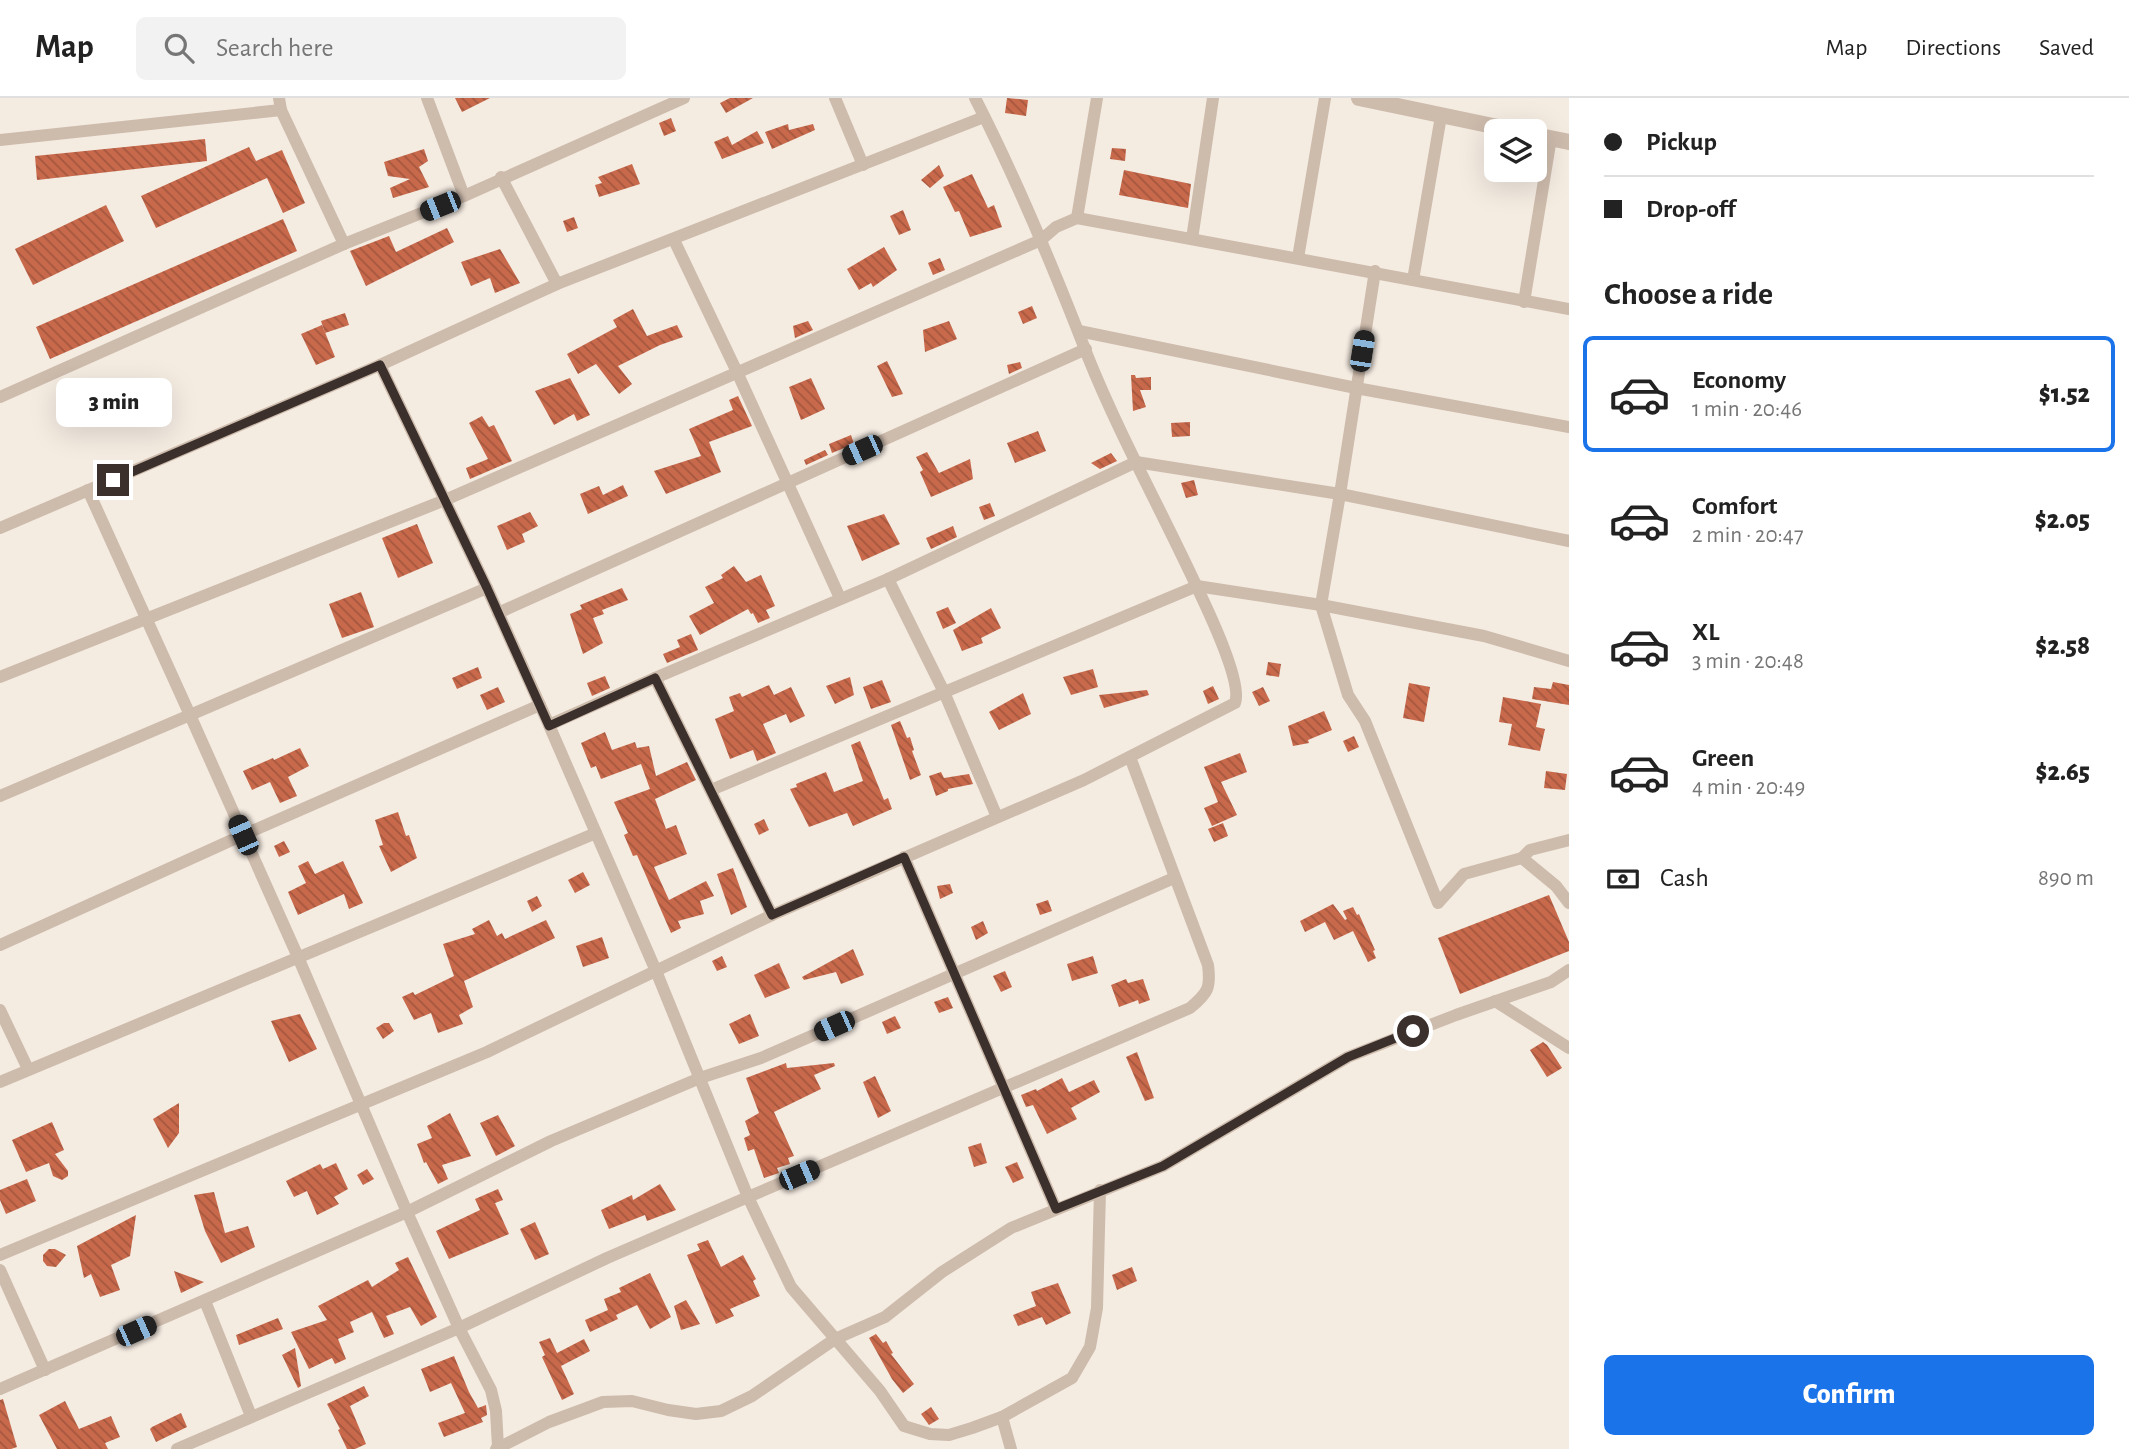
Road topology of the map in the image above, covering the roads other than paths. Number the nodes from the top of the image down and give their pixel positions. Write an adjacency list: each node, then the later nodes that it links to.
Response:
1 (427, 98): 20 (street)
2 (684, 98): 19 (street)
3 (835, 98): 18 (street)
4 (975, 98): 12 (street)
5 (1097, 98): 21 (street)
6 (1213, 98): 22 (street)
7 (1325, 98): 26 (street)
8 (1359, 98): 9 (street)
9 (1412, 103): 11 (street)
10 (280, 104): 16 (street); 25 (street)
11 (1441, 116): 13 (street); 28 (street)
12 (984, 117): 18 (street); 24 (street)
13 (1484, 124)
14 (1547, 137): 15 (street)
15 (1551, 138): 17 (street); 30 (street)
16 (0, 140)
17 (1569, 142)
18 (863, 165): 23 (street)
19 (501, 177): 20 (street); 29 (street)
20 (464, 196): 25 (street)
21 (1077, 218): 22 (street); 24 (street)
22 (1192, 239): 26 (street)
23 (674, 240): 29 (street); 35 (street)
24 (1041, 240): 32 (street); 35 (street)
25 (345, 244): 37 (street)
26 (1298, 258): 27 (street)
27 (1375, 271): 28 (street); 36 (street)
28 (1413, 280): 30 (street)
29 (557, 284): 34 (street)
30 (1524, 302): 31 (street)
31 (1569, 309)
32 (1079, 331): 33 (street); 36 (street)
33 (1086, 349): 39 (street); 40 (street)
34 (380, 365): 41 (street); 43 (street)
35 (737, 372): 40 (street); 43 (street)
36 (1356, 388): 38 (street); 42 (street)
37 (0, 397)
38 (1569, 427)
39 (1136, 462): 42 (street); 46 (street); 47 (street)
40 (787, 483): 49 (street); 51 (street)
41 (88, 490): 44 (street); 52 (street)
42 (1340, 494): 45 (street); 50 (street)
43 (445, 500): 48 (street); 52 (street)
44 (0, 528)
45 (1569, 541)
46 (888, 579): 49 (street); 56 (street)
47 (1197, 586): 50 (street); 56 (street); 60 (street)
48 (487, 588): 51 (street); 58 (street)
49 (840, 598): 55 (street)
50 (1321, 605): 53 (street); 68 (street)
51 (498, 613): 57 (street)
52 (146, 618): 54 (street); 58 (street)
53 (1569, 661)
54 (0, 677)
55 (655, 678): 59 (street); 61 (street)
56 (943, 692): 61 (street); 63 (street)
57 (540, 705): 59 (street); 65 (street)
58 (190, 715): 62 (street); 65 (street)
59 (549, 726): 64 (street)
60 (1130, 757): 63 (street); 69 (street)
61 (711, 790): 71 (street)
62 (0, 796)
63 (997, 817): 67 (street)
64 (596, 833): 73 (street); 75 (street)
65 (243, 835): 72 (street); 73 (street)
66 (1569, 840): 68 (street)
67 (904, 857): 71 (street); 76 (street)
68 (1522, 858): 70 (street)
69 (1174, 878): 76 (street); 83 (street)
70 (1569, 903)
71 (772, 915): 75 (street)
72 (0, 945)
73 (298, 957): 80 (street); 84 (street)
74 (1569, 970): 77 (street)
75 (656, 971): 81 (street); 84 (street)
76 (954, 973): 81 (street); 83 (street)
77 (1495, 1001): 79 (street); 85 (street)
78 (0, 1010): 80 (street)
79 (1569, 1048)
80 (28, 1069): 82 (street)
81 (700, 1078): 86 (street); 88 (street)
82 (0, 1082)
83 (1004, 1089): 86 (street); 87 (street)
84 (360, 1104): 88 (street); 89 (street)
85 (1100, 1190): 87 (street); 97 (street)
86 (748, 1197): 92 (street); 93 (street)
87 (1056, 1209): 93 (street)
88 (407, 1212): 91 (street); 92 (street)
89 (0, 1255)
90 (0, 1270): 94 (street)
91 (205, 1301): 94 (street); 96 (street)
92 (459, 1328): 96 (street); 98 (street)
93 (835, 1339): 97 (street); 98 (street)
94 (45, 1370): 95 (street)
95 (0, 1389)
96 (251, 1416): 99 (street)
97 (1002, 1418): 100 (street)
98 (497, 1448)
99 (177, 1449)
100 (1011, 1449)

